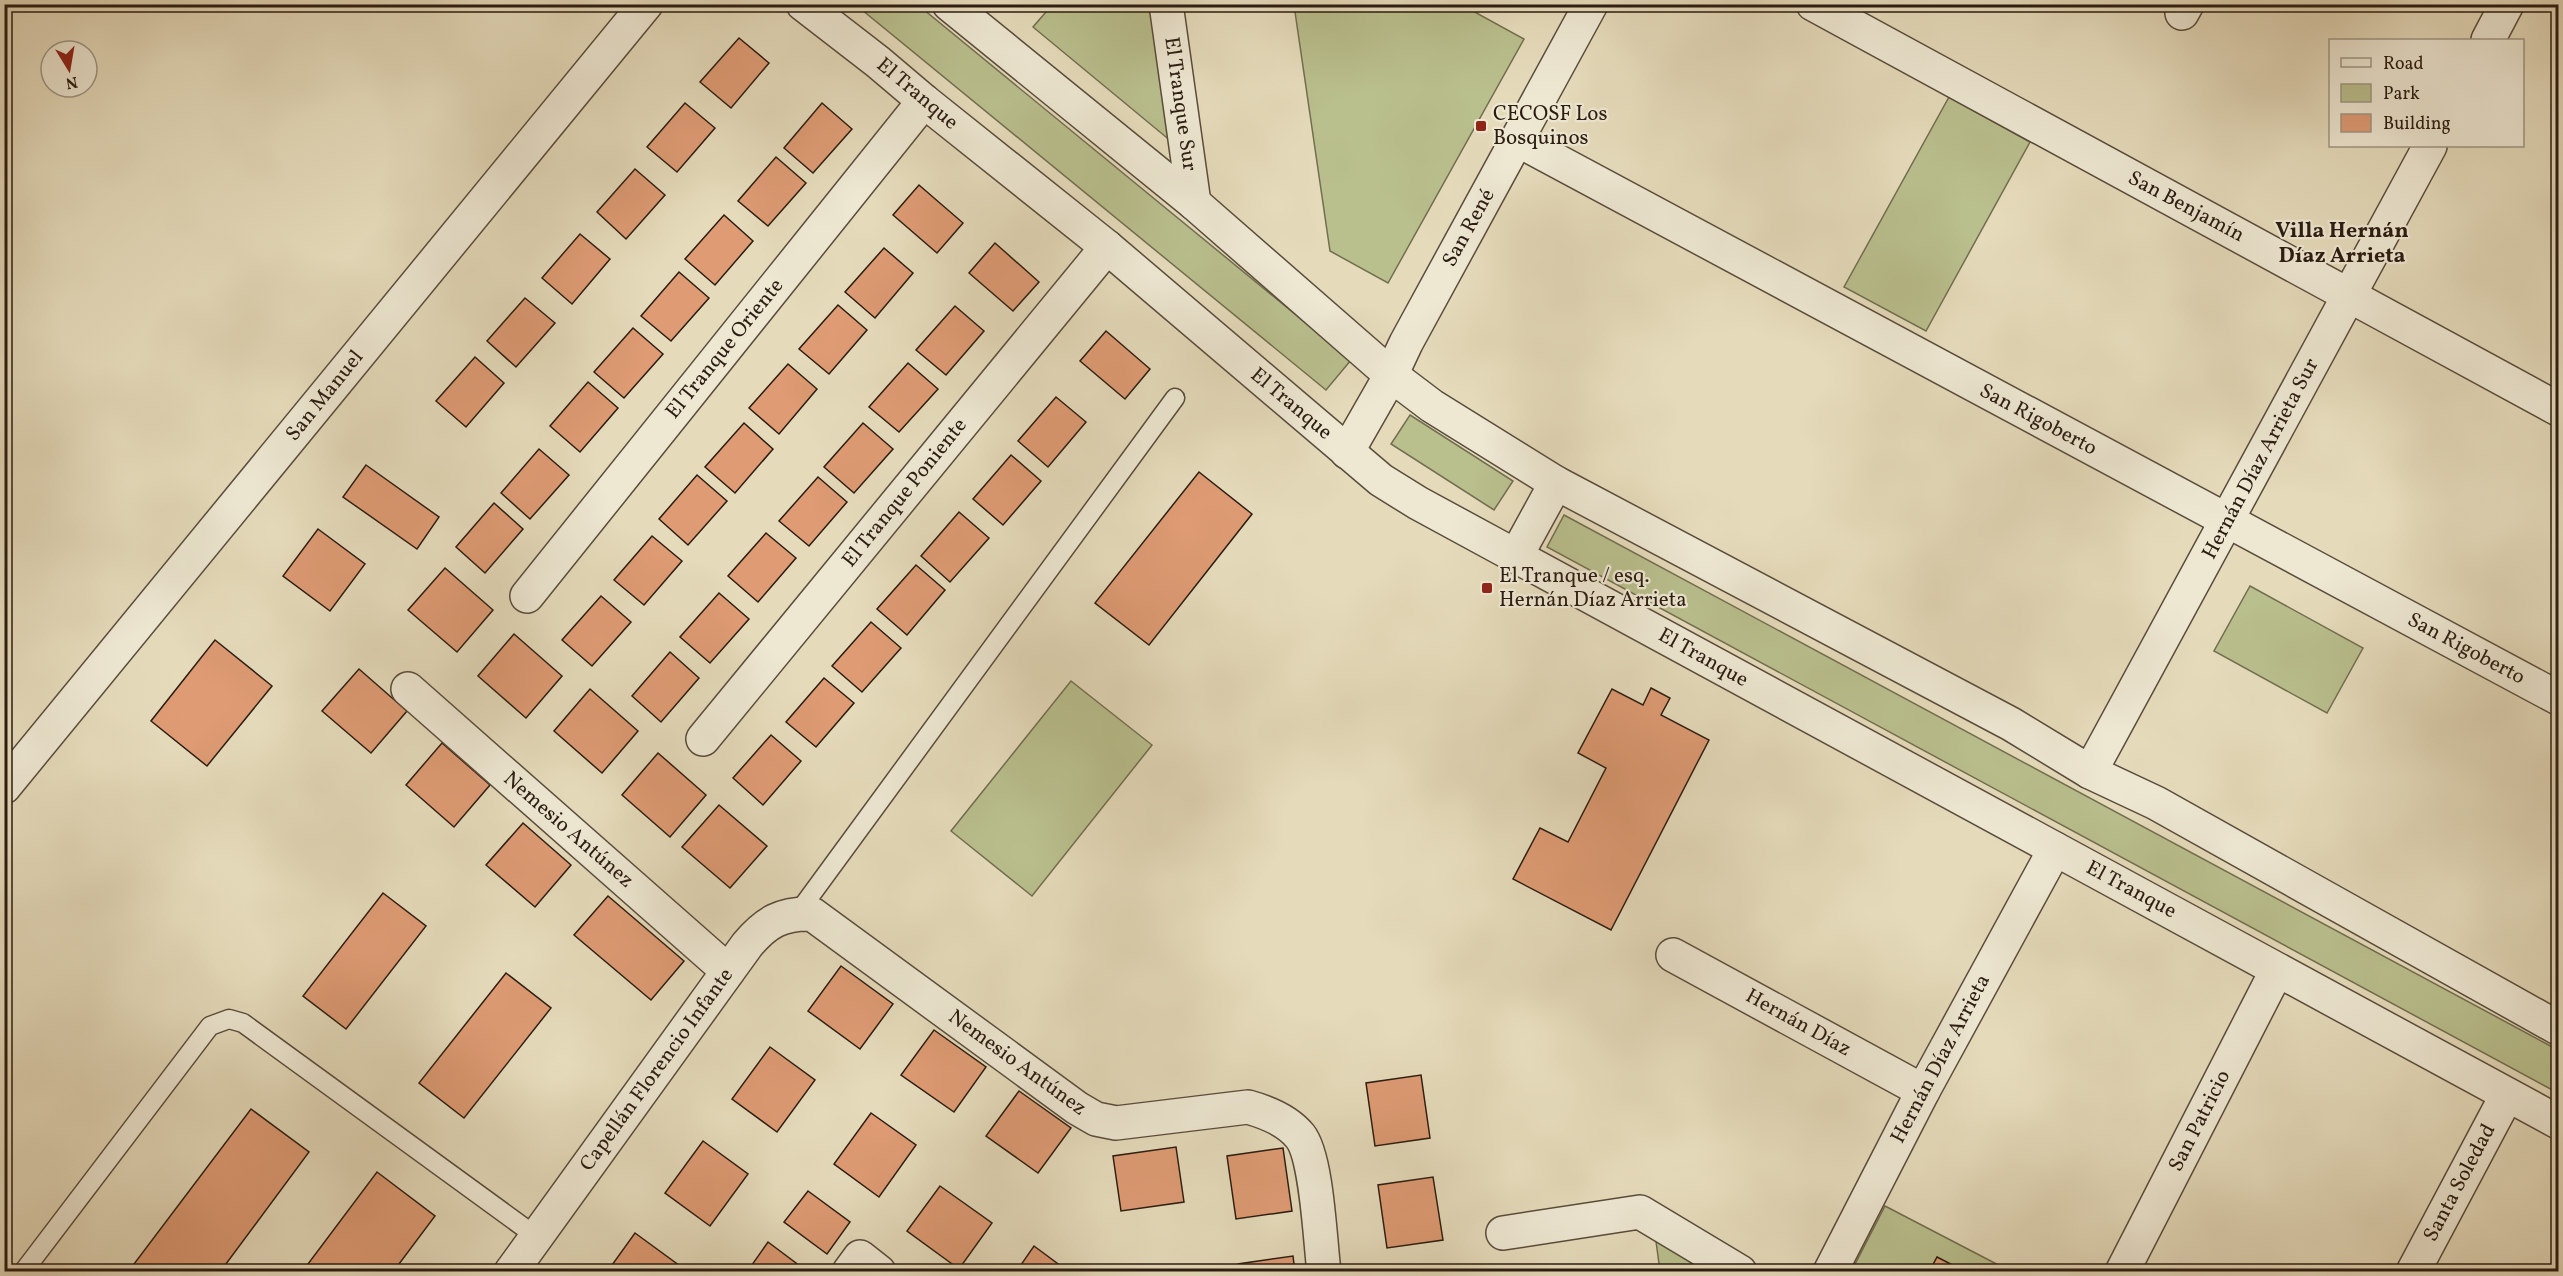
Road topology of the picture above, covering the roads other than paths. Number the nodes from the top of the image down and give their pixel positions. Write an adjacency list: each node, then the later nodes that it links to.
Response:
1 (646, 4): 27 (street, San Manuel)
2 (802, 4): 9 (street, El Tranque)
3 (950, 4): 12 (street)
4 (1166, 4): 12 (street, El Tranque Sur)
5 (1591, 4): 10 (street, San René)
6 (1813, 4): 14 (street, San Benjamín)
7 (2507, 4): 8 (street)
8 (2489, 39)
9 (924, 101): 13 (street, El Tranque); 22 (street, El Tranque Oriente)
10 (1518, 140): 15 (street, San René); 20 (street, San Rigoberto)
11 (2429, 147): 14 (street, Hernán Díaz Arrieta Sur)
12 (1194, 203): 15 (street)
13 (1107, 247): 18 (street, El Tranque); 25 (street, El Tranque Poniente)
14 (2349, 296): 17 (street, San Benjamín); 20 (street, Hernán Díaz Arrieta Sur)
15 (1391, 375): 18 (street, San René); 19 (street)
16 (1175, 399): 29 (lane)
17 (2559, 409)
18 (1347, 452): 21 (street, El Tranque)
19 (1556, 483): 21 (street); 26 (street)
20 (2227, 522): 24 (street, San Rigoberto); 26 (street, Hernán Díaz Arrieta Sur)
21 (1516, 556): 28 (street, El Tranque)
22 (527, 596)
23 (408, 689): 32 (street, Nemesio Antúnez)
24 (2559, 698)
25 (703, 739)
26 (2091, 772): 33 (street)
27 (4, 787)
28 (2055, 849): 31 (street, El Tranque); 34 (street, Hernán Díaz Arrieta)
29 (797, 914): 32 (street, Capellán Florencio Infante); 41 (street, Nemesio Antúnez)
30 (1673, 955): 34 (street, Hernán Díaz)
31 (2277, 970): 35 (street, El Tranque); 44 (street, San Patricio)
32 (728, 971): 38 (street, Capellán Florencio Infante)
33 (2559, 1028)
34 (1923, 1091): 43 (street, Hernán Díaz Arrieta)
35 (2507, 1095): 36 (street, El Tranque); 45 (street, Santa Soledad)
36 (2559, 1122)
37 (1503, 1233): 42 (street)
38 (537, 1237): 39 (lane); 40 (street, Capellán Florencio Infante)
39 (23, 1272)
40 (511, 1272)
41 (1324, 1272)
42 (1740, 1272)
43 (1830, 1272)
44 (2122, 1272)
45 (2413, 1272)

